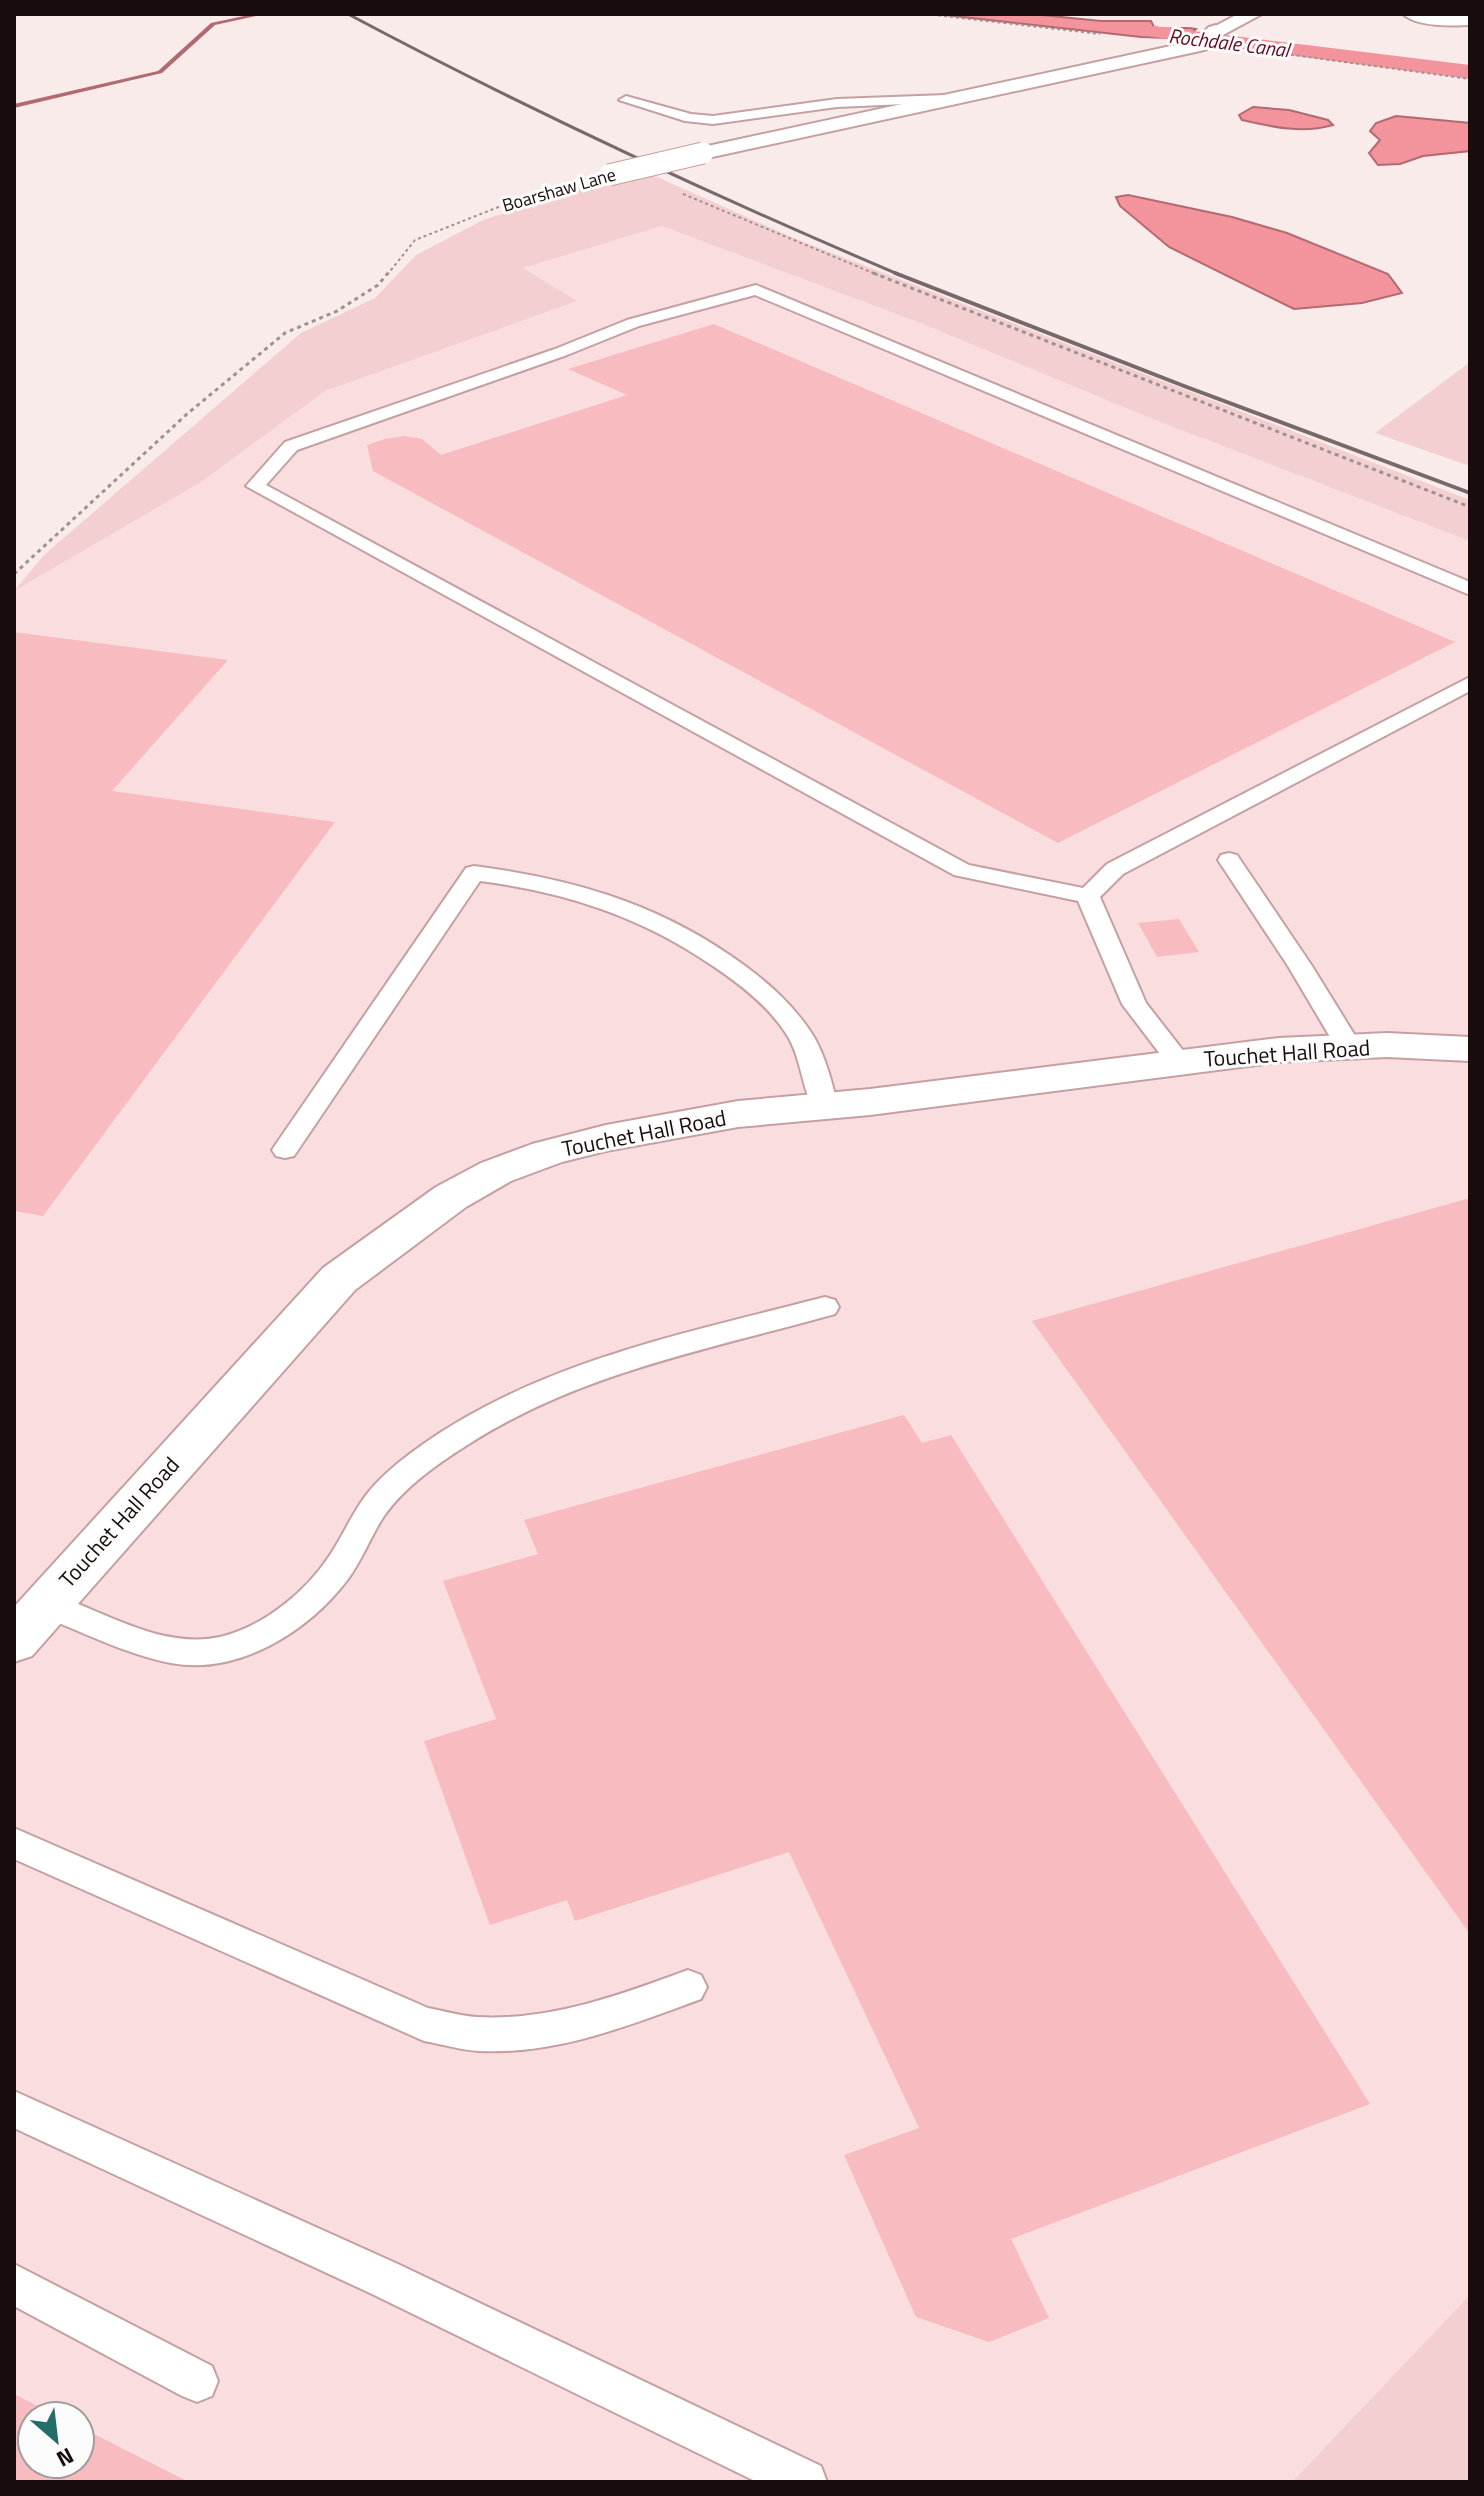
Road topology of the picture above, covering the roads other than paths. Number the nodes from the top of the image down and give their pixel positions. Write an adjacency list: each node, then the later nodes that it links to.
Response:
1 (1253, 14): 4 (street, Boarshaw Lane)
2 (1412, 14): 3 (street)
3 (1470, 19)
4 (946, 99): 6 (lane); 7 (street, Boarshaw Lane)
5 (626, 100): 6 (lane)
6 (702, 120): 7 (lane)
7 (750, 142): 8 (street, Boarshaw Lane, bridge)
8 (618, 173)
9 (1470, 589): 12 (lane)
10 (1470, 683): 12 (lane)
11 (1229, 860): 13 (lane)
12 (1088, 896): 15 (lane)
13 (1349, 1047): 14 (street, Touchet Hall Road); 15 (street, Touchet Hall Road)
14 (1470, 1049)
15 (1179, 1062): 16 (street, Touchet Hall Road)
16 (825, 1106): 17 (lane); 19 (street, Touchet Hall Road)
17 (285, 1150)
18 (825, 1307): 19 (lane)
19 (46, 1604): 20 (street, Touchet Hall Road)
20 (14, 1642)
21 (14, 1843): 22 (lane)
22 (688, 1987)
23 (14, 2109): 26 (lane)
24 (14, 2284): 25 (lane)
25 (197, 2381)
26 (805, 2482)

